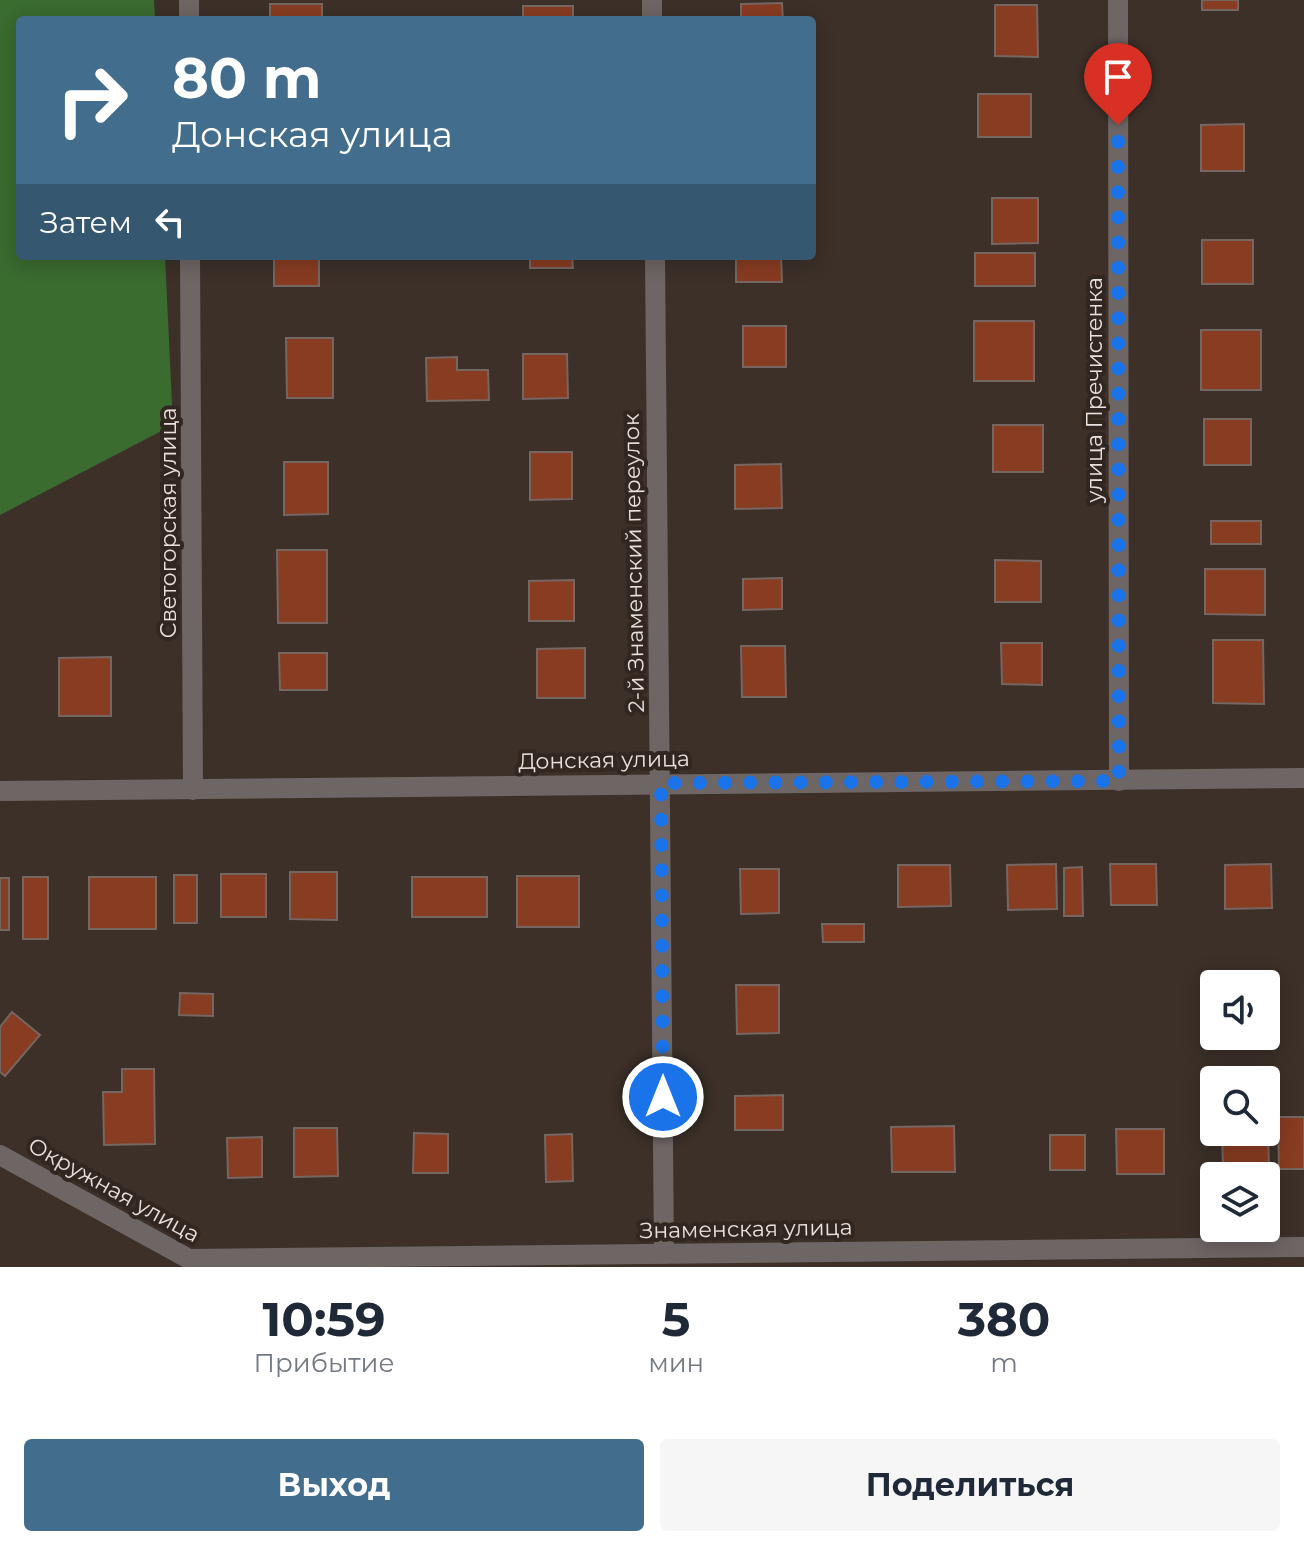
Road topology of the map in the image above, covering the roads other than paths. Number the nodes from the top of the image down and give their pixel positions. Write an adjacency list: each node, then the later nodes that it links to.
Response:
1 (1118, 0): 5 (street, улица Пречистенка)
2 (190, 260): 7 (street, Светогорская улица)
3 (655, 260): 6 (street, 2-й Знаменский переулок)
4 (1304, 778): 5 (street, Донская улица)
5 (1119, 781): 6 (street, Донская улица)
6 (661, 783): 7 (street, Донская улица); 11 (street, 2-й Знаменский переулок)
7 (193, 790): 8 (street, Донская улица)
8 (0, 791)
9 (0, 1155): 12 (street, Окружная улица)
10 (1304, 1247): 11 (street, Знаменская улица)
11 (664, 1254): 12 (street, Знаменская улица)
12 (196, 1263)

